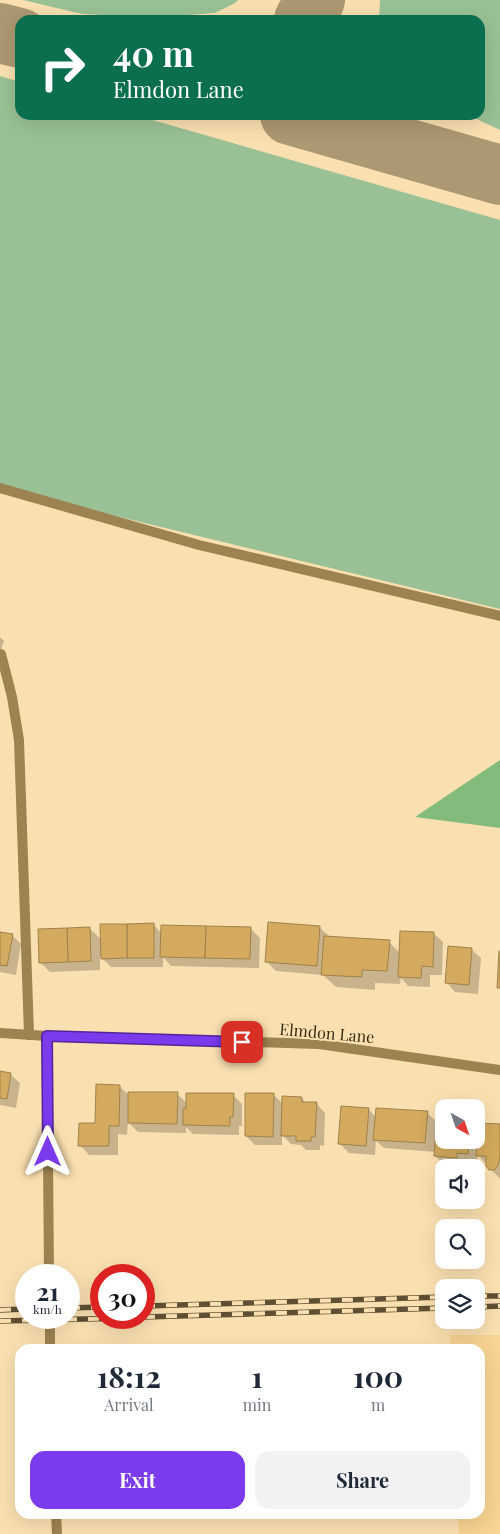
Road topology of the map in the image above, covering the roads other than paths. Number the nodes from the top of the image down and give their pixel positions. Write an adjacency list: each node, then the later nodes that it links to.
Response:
1 (0, 488): 2 (street)
2 (500, 616)
3 (1, 654): 5 (street)
4 (0, 1033): 5 (street, Elmdon Lane)
5 (29, 1035): 6 (street, Elmdon Lane)
6 (47, 1036): 7 (street, Elmdon Lane); 8 (street)
7 (500, 1070)
8 (49, 1264)
9 (50, 1329): 10 (street, bridge)
10 (50, 1344)
11 (56, 1519): 12 (street)
12 (57, 1534)

